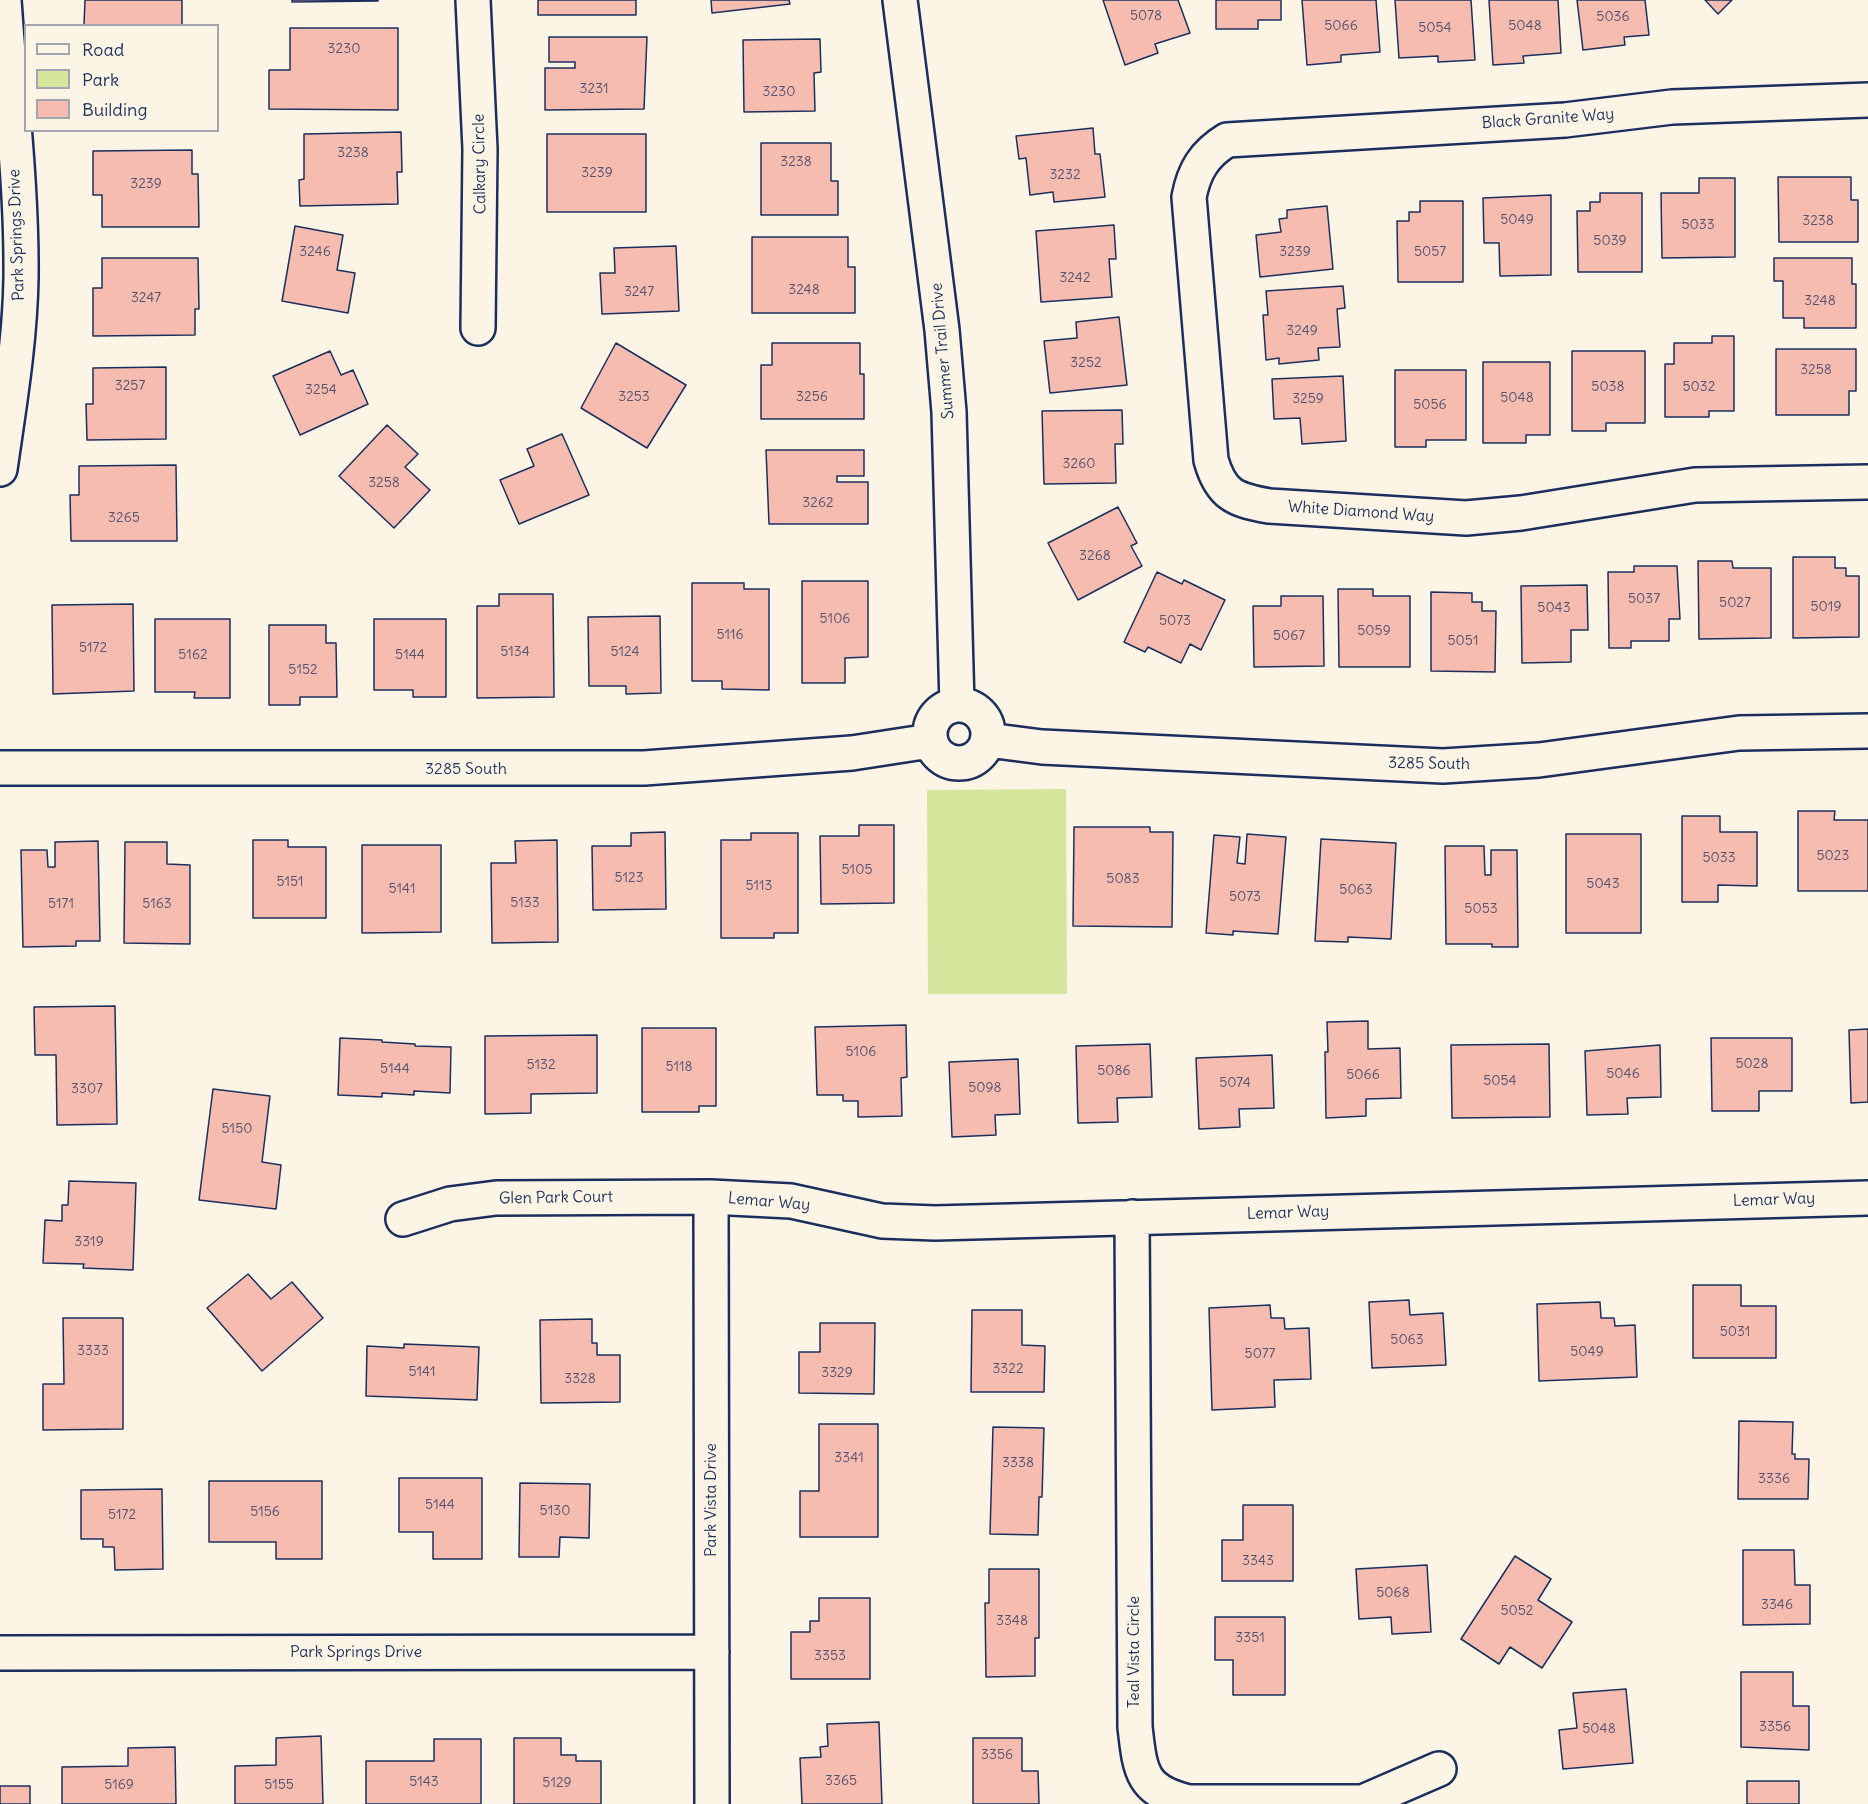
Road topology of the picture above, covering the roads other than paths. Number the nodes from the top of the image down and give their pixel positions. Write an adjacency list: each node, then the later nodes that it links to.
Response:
1 (4, 0): 7 (street, Park Springs Drive)
2 (473, 0): 6 (street, Calkary Circle)
3 (900, 0): 9 (street, Summer Trail Drive)
4 (1868, 100): 5 (street, Black Granite Way)
5 (1227, 140): 8 (street, White Diamond Way)
6 (478, 328)
7 (0, 469)
8 (1868, 482)
9 (957, 705): 11 (street); 12 (street)
10 (1868, 731): 11 (street, 3285 South)
11 (988, 740): 12 (street)
12 (930, 741): 13 (street, 3285 South)
13 (0, 768)
14 (711, 1197): 16 (street, Lemar Way); 17 (street, Glen Park Court); 18 (street, Park Vista Drive)
15 (1868, 1198): 16 (street, Lemar Way)
16 (1132, 1217): 20 (street, Teal Vista Circle)
17 (403, 1219)
18 (712, 1652): 19 (street, Park Springs Drive); 21 (street, Park Vista Drive)
19 (0, 1653)
20 (1439, 1769)
21 (712, 1804)

